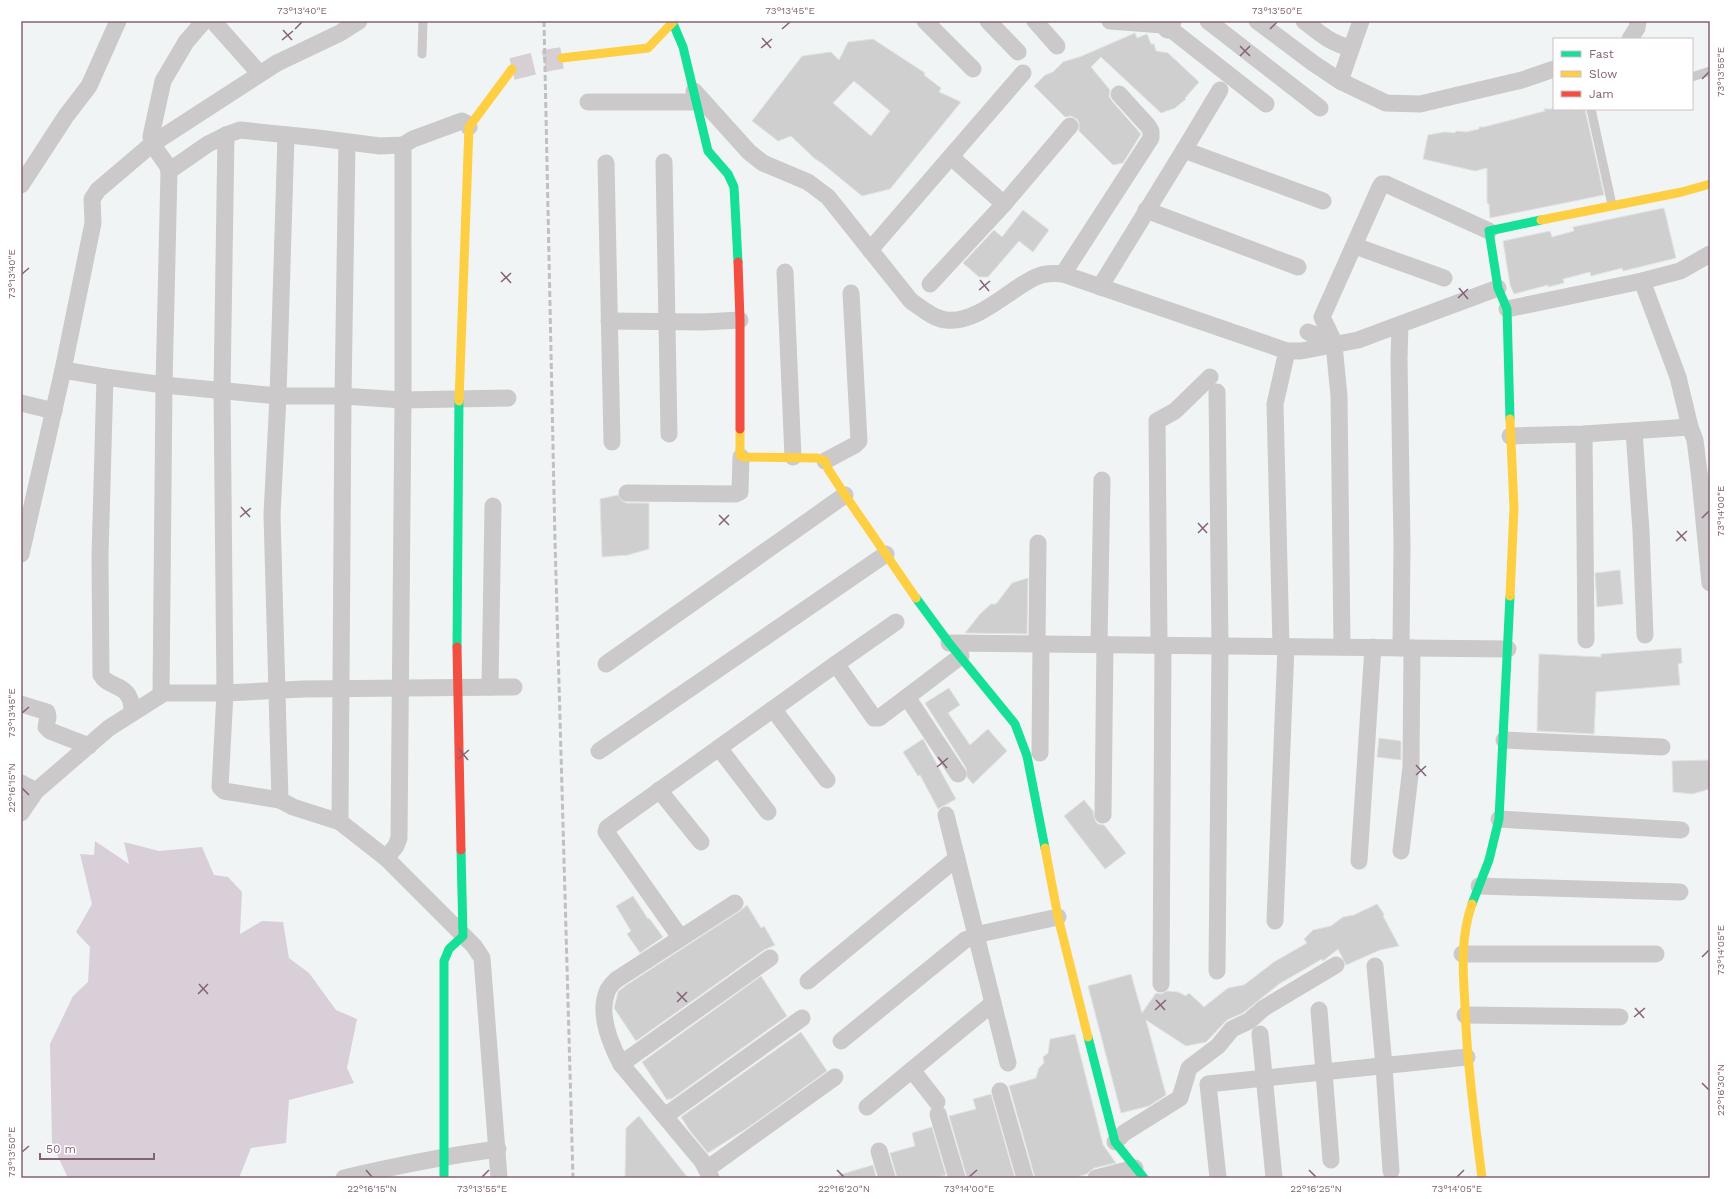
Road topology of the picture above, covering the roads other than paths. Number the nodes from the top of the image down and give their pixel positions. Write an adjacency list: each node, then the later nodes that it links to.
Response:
1 (118, 21): 50 (street)
2 (204, 21): 44 (street)
3 (212, 21): 28 (street)
4 (359, 21): 28 (street)
5 (423, 21): 21 (lane)
6 (673, 21): 22 (street); 33 (street)
7 (925, 21): 23 (street)
8 (988, 21): 20 (street)
9 (1035, 21): 18 (street)
10 (1110, 21): 16 (street)
11 (1208, 21): 36 (street)
12 (1257, 21): 30 (street)
13 (1304, 21): 19 (street)
14 (1638, 21): 17 (street)
15 (1356, 23): 19 (street)
16 (1170, 25): 35 (street)
17 (1631, 38)
18 (1057, 46)
19 (1351, 48): 30 (street)
20 (1018, 52)
21 (422, 54)
22 (562, 58)
23 (973, 69)
24 (1553, 69): 30 (street)
25 (512, 70): 39 (street)
26 (1710, 71): 29 (lane)
27 (1023, 73): 46 (street)
28 (260, 74): 44 (street)
29 (1693, 76)
30 (1340, 81)
31 (1220, 90): 45 (street)
32 (1119, 94): 62 (street)
33 (695, 96): 34 (street); 58 (street); 70 (street)
34 (588, 102)
35 (1266, 104)
36 (1320, 108)
37 (1591, 110): 54 (lane)
38 (1070, 126): 53 (street)
39 (469, 127): 43 (street); 84 (street)
40 (226, 135): 41 (street); 49 (street); 80 (street)
41 (286, 135): 42 (street); 81 (street)
42 (347, 142): 43 (street); 82 (street)
43 (403, 145): 85 (street)
44 (154, 148): 49 (street); 77 (street)
45 (1184, 150): 52 (street); 55 (street)
46 (951, 157): 53 (street); 58 (street)
47 (664, 162): 72 (street)
48 (606, 163): 71 (street)
49 (168, 168): 79 (street)
50 (21, 184)
51 (1710, 184): 54 (street)
52 (1323, 201)
53 (1004, 204): 65 (street)
54 (1612, 205): 56 (street)
55 (1146, 210): 60 (street); 66 (street)
56 (1489, 230): 57 (street); 67 (street)
57 (1354, 246): 63 (street); 74 (street)
58 (870, 250): 62 (street)
59 (1710, 254): 64 (street)
60 (1298, 267)
61 (785, 272): 95 (street)
62 (1063, 274): 66 (street)
63 (1444, 278)
64 (1642, 281): 69 (street); 88 (street)
65 (930, 284)
66 (1100, 286): 76 (street)
67 (1498, 288): 69 (street); 73 (street)
68 (851, 293): 96 (street)
69 (1507, 309): 92 (street)
70 (740, 320): 72 (street); 94 (street)
71 (609, 321): 72 (street); 93 (street)
72 (666, 322): 90 (street)
73 (1400, 325): 75 (street); 116 (street)
74 (1308, 332)
75 (1334, 345): 76 (street); 114 (street)
76 (1287, 351): 113 (street)
77 (63, 370): 78 (street); 87 (street)
78 (105, 377): 79 (street); 132 (street)
79 (164, 385): 80 (street); 128 (street)
80 (222, 390): 81 (street); 127 (street)
81 (278, 396): 82 (street); 126 (street)
82 (343, 396): 85 (street); 125 (street)
83 (508, 398): 84 (street)
84 (459, 399): 85 (street); 124 (street)
85 (403, 400): 123 (street)
86 (25, 404): 87 (street)
87 (50, 410): 102 (street)
88 (1690, 427): 89 (street); 104 (street)
89 (1634, 431): 91 (street); 106 (street)
90 (669, 434)
91 (1584, 434): 92 (street); 107 (street)
92 (1510, 436): 117 (street)
93 (612, 442)
94 (741, 457): 95 (street); 98 (street)
95 (793, 457): 96 (street)
96 (825, 461): 99 (street)
97 (1102, 480): 110 (street)
98 (627, 494)
99 (845, 495): 103 (street); 119 (street)
100 (493, 506): 121 (street)
101 (1038, 543): 109 (street)
102 (21, 554)
103 (886, 554): 108 (street); 137 (street)
104 (1710, 583)
105 (896, 622): 120 (street)
106 (1645, 635)
107 (1586, 640)
108 (949, 643): 109 (street); 118 (street)
109 (1039, 643): 110 (street); 138 (street)
110 (1102, 644): 111 (street); 148 (street)
111 (1161, 645): 112 (street); 112 (street); 172 (street)
112 (1220, 645): 113 (street); 170 (street)
113 (1284, 646): 114 (street); 161 (street)
114 (1342, 647): 115 (street)
115 (1373, 648): 116 (street); 156 (street)
116 (1407, 648): 117 (street); 153 (street)
117 (1508, 649): 133 (street)
118 (960, 656): 129 (street); 160 (street)
119 (606, 664)
120 (836, 664): 129 (street); 131 (street)
121 (490, 687): 122 (street); 124 (street)
122 (514, 687)
123 (402, 688): 124 (street); 125 (street); 154 (street)
124 (457, 688): 162 (street)
125 (341, 689): 126 (street); 150 (street)
126 (278, 690): 127 (street); 144 (street)
127 (225, 693): 128 (street); 144 (street)
128 (161, 694): 132 (street)
129 (907, 697): 139 (street)
130 (21, 704): 134 (street)
131 (773, 709): 136 (street); 140 (street)
132 (132, 713): 134 (street)
133 (1504, 740): 135 (street); 149 (street)
134 (89, 746): 143 (street)
135 (1662, 747)
136 (719, 748): 142 (street); 145 (street)
137 (599, 751)
138 (1040, 753)
139 (958, 774)
140 (827, 780)
141 (21, 783): 143 (street)
142 (659, 790): 152 (street); 164 (street)
143 (36, 792): 146 (street)
144 (280, 800): 150 (street)
145 (768, 812)
146 (21, 813)
147 (946, 815): 155 (street)
148 (1103, 815)
149 (1499, 819): 151 (street); 157 (street)
150 (340, 822): 154 (street)
151 (1681, 830)
152 (700, 842)
153 (1401, 852)
154 (386, 858): 162 (street)
155 (957, 858): 163 (street); 171 (street)
156 (1359, 861)
157 (1479, 886): 158 (street); 165 (street)
158 (1680, 892)
159 (735, 903): 164 (street)
160 (1058, 917): 163 (street); 191 (street)
161 (1276, 921)
162 (463, 936): 192 (street); 194 (street)
163 (976, 936): 173 (street); 179 (street)
164 (680, 937): 182 (street)
165 (1462, 954): 166 (street); 175 (street)
166 (1656, 954)
167 (770, 958): 182 (street)
168 (1336, 965): 191 (street)
169 (1375, 966): 183 (street)
170 (1217, 971)
171 (808, 982)
172 (1160, 984)
173 (993, 1003): 181 (street); 184 (street)
174 (1319, 1010): 185 (street)
175 (1465, 1015): 176 (street); 180 (street)
176 (1620, 1017)
177 (802, 1018): 190 (street)
178 (1260, 1034): 187 (street)
179 (841, 1041)
180 (1467, 1057): 183 (street); 209 (street)
181 (1008, 1063)
182 (621, 1064): 190 (street)
183 (1384, 1066): 185 (street); 196 (street)
184 (912, 1070): 189 (street); 204 (street)
185 (1325, 1072): 187 (street); 195 (street)
186 (835, 1077): 199 (street)
187 (1266, 1079): 207 (street); 208 (street)
188 (1000, 1091): 205 (street)
189 (867, 1107)
190 (665, 1116): 199 (street)
191 (1115, 1142): 198 (street)
192 (498, 1150): 194 (street); 202 (street)
193 (879, 1151): 203 (street)
194 (443, 1156): 197 (street); 201 (street)
195 (1331, 1160)
196 (1391, 1171)
197 (391, 1172): 200 (street)
198 (1139, 1173): 206 (street)
199 (709, 1174)
200 (344, 1178)
201 (444, 1178)
202 (499, 1178)
203 (887, 1178)
204 (957, 1178)
205 (1025, 1178)
206 (1096, 1178)
207 (1218, 1178)
208 (1274, 1178)
209 (1482, 1178)

